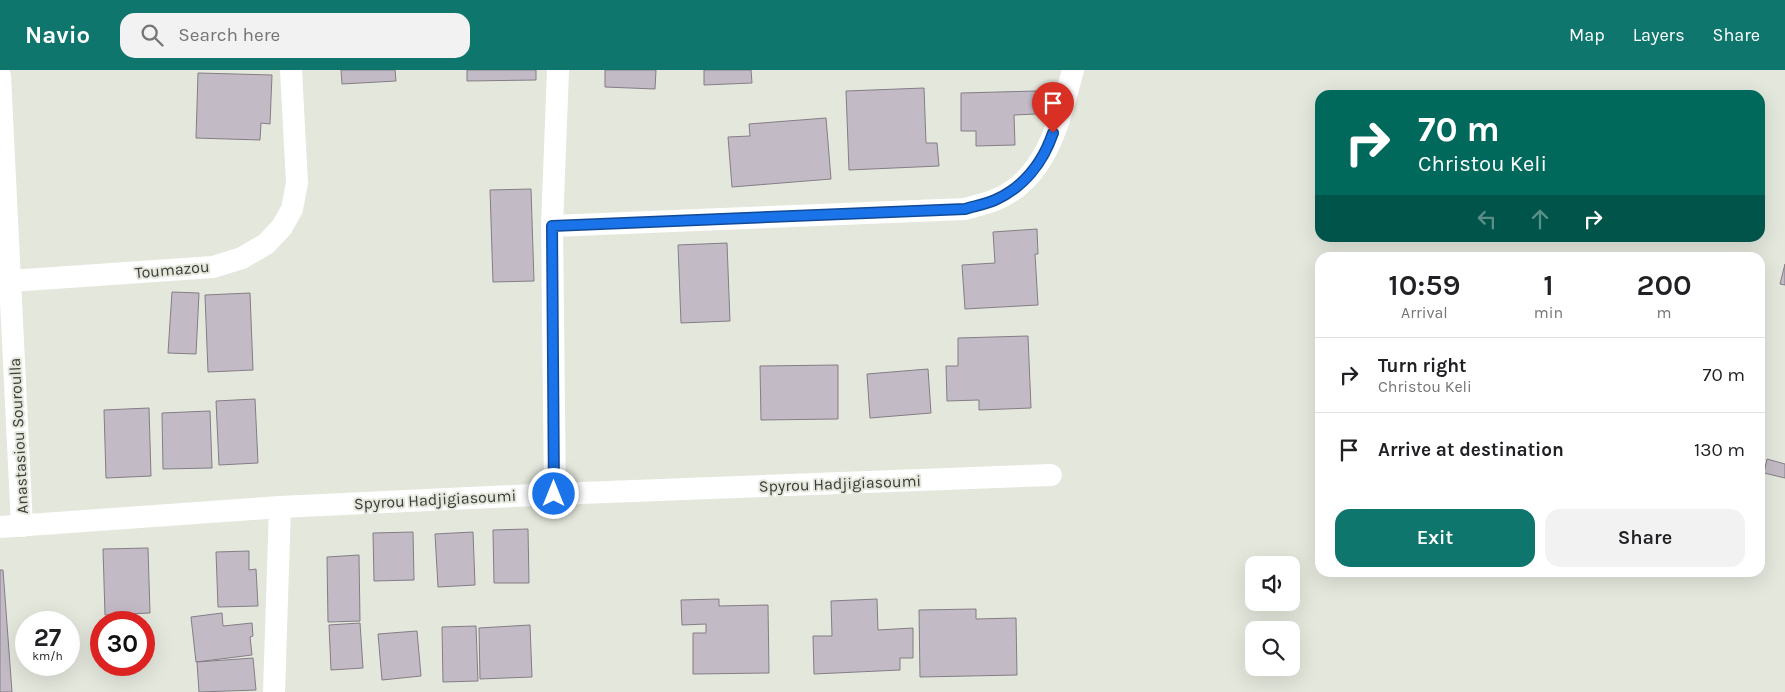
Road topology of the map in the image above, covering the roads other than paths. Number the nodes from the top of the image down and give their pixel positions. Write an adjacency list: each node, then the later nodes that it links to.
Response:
1 (291, 70): 6 (street, Toumazou)
2 (558, 70): 5 (street)
3 (1073, 70): 5 (street)
4 (0, 76): 6 (street, Anastasiou Souroulla)
5 (552, 226): 8 (street)
6 (10, 281): 10 (street, Anastasiou Souroulla)
7 (1051, 475): 8 (street, Spyrou Hadjigiasoumi)
8 (554, 494): 9 (street, Spyrou Hadjigiasoumi)
9 (280, 507): 10 (street, Spyrou Hadjigiasoumi); 12 (street)
10 (22, 526): 11 (street, Spyrou Hadjigiasoumi)
11 (0, 527)
12 (274, 692)

